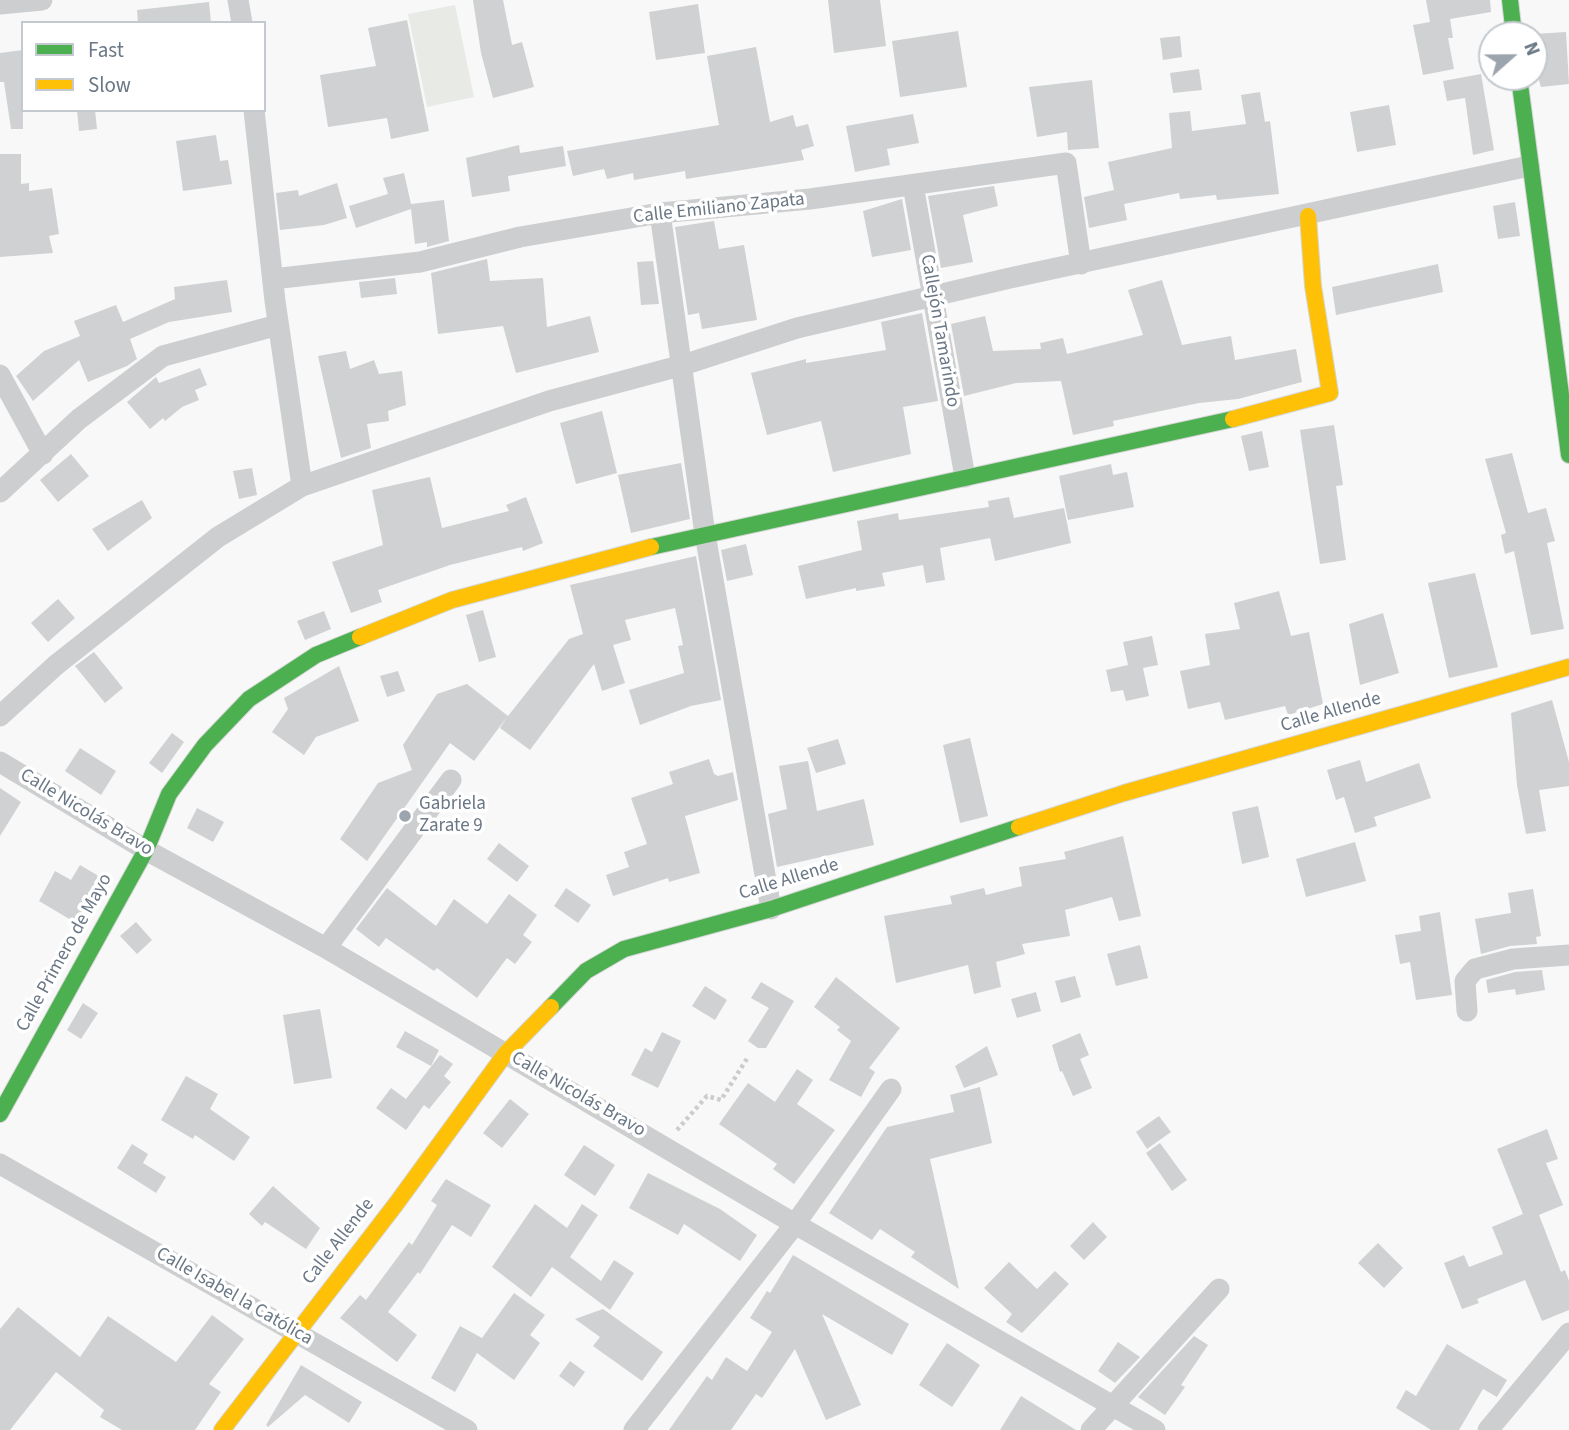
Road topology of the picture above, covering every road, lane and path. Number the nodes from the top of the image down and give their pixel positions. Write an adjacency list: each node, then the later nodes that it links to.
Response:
1 (43, 0): 4 (street)
2 (238, 0): 5 (street)
3 (1510, 0): 6 (street)
4 (0, 4)
5 (242, 21)
6 (1512, 21)
7 (1520, 91): 9 (street)
8 (254, 112): 14 (street)
9 (1529, 166): 12 (street); 20 (street)
10 (913, 185): 11 (street, Calle Emiliano Zapata); 13 (street, Calle Emiliano Zapata); 15 (street, Callejón Tamarindo)
11 (660, 214): 14 (street, Calle Emiliano Zapata); 17 (street)
12 (1308, 216): 13 (street); 21 (street, Calle Primero de Mayo)
13 (1081, 264): 15 (street)
14 (273, 279): 16 (street)
15 (933, 297): 17 (street); 21 (street, Callejón Tamarindo)
16 (278, 325): 19 (street); 22 (street)
17 (682, 365): 22 (street); 24 (street)
18 (0, 375): 19 (street)
19 (43, 454): 23 (street)
20 (1569, 455)
21 (965, 477): 24 (street, Calle Primero de Mayo)
22 (302, 486): 26 (street)
23 (0, 492)
24 (705, 534): 29 (street, Calle Primero de Mayo); 30 (street)
25 (1569, 667): 30 (street, Calle Allende)
26 (0, 716)
27 (0, 762): 29 (street, Calle Nicolás Bravo)
28 (451, 780): 31 (street)
29 (146, 849): 31 (street, Calle Nicolás Bravo); 37 (street, Calle Primero de Mayo)
30 (771, 909): 34 (street, Calle Allende)
31 (326, 947): 34 (street, Calle Nicolás Bravo)
32 (1569, 955): 33 (street)
33 (1467, 1011)
34 (506, 1053): 38 (street, Calle Nicolás Bravo); 42 (street, Calle Allende)
35 (748, 1057): 38 (path)
36 (891, 1089): 40 (street)
37 (0, 1114)
38 (664, 1145): 40 (street, Calle Nicolás Bravo)
39 (0, 1164): 42 (street, Calle Isabel la Católica)
40 (795, 1224): 44 (street, Calle Nicolás Bravo); 47 (street)
41 (1219, 1289): 44 (street)
42 (295, 1332): 45 (street, Calle Allende); 46 (street, Calle Isabel la Católica)
43 (1569, 1333): 50 (street)
44 (1113, 1405): 48 (street); 49 (street, Calle Nicolás Bravo)
45 (222, 1430)
46 (467, 1430)
47 (634, 1430)
48 (1091, 1430)
49 (1155, 1430)
50 (1488, 1430)

